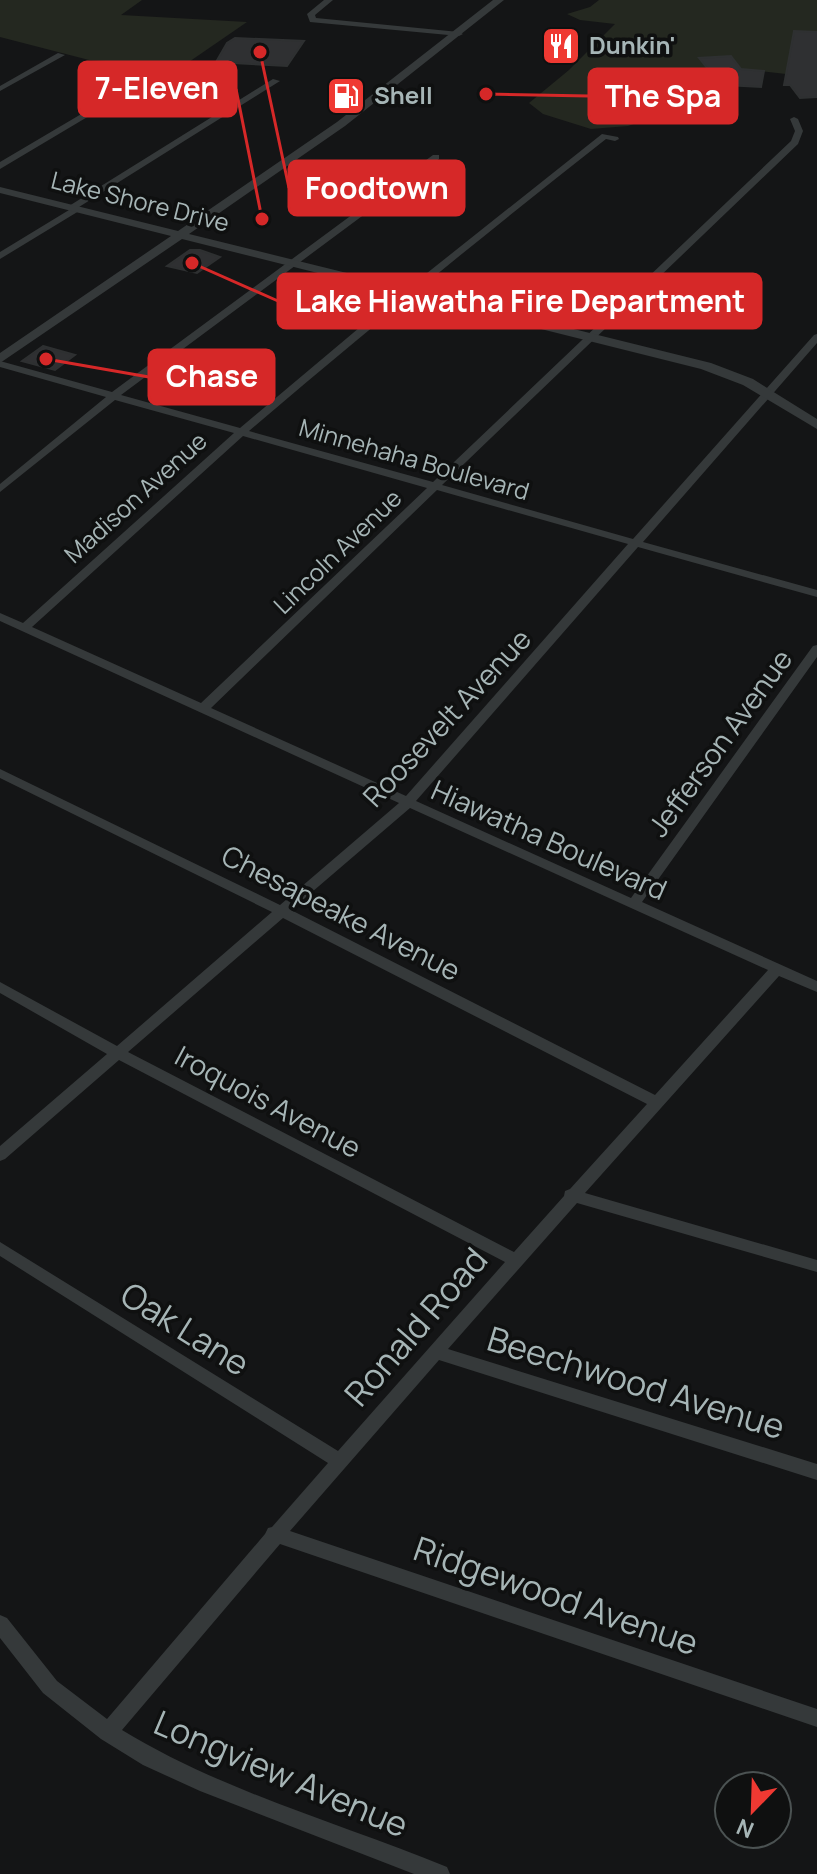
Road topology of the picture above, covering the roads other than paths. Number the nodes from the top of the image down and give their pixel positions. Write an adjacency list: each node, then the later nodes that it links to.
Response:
1 (329, 0): 3 (street)
2 (499, 0): 3 (street)
3 (459, 34): 14 (street)
4 (61, 55): 7 (street)
5 (169, 66): 11 (street)
6 (276, 81): 13 (street)
7 (0, 89)
8 (794, 119): 18 (street, Lincoln Avenue)
9 (615, 139): 17 (street, Madison Avenue)
10 (436, 157): 16 (street)
11 (0, 166)
12 (0, 190): 13 (street, Lake Shore Drive)
13 (74, 209): 14 (street, Lake Shore Drive); 15 (street)
14 (181, 235): 16 (street, Lake Shore Drive); 20 (street)
15 (0, 256)
16 (292, 263): 17 (street, Lake Shore Drive); 22 (street)
17 (408, 292): 18 (street, Lake Shore Drive); 24 (street, Madison Avenue)
18 (592, 337): 21 (street, Lake Shore Drive); 25 (street, Lincoln Avenue)
19 (817, 337): 21 (street, Roosevelt Avenue)
20 (0, 362): 22 (street, Minnehaha Boulevard)
21 (767, 393): 23 (street, Lake Shore Drive); 27 (street, Roosevelt Avenue)
22 (113, 396): 24 (street, Minnehaha Boulevard); 26 (street)
23 (817, 425)
24 (240, 431): 25 (street, Minnehaha Boulevard); 30 (street, Madison Avenue)
25 (436, 487): 27 (street, Minnehaha Boulevard); 32 (street, Lincoln Avenue)
26 (0, 489)
27 (637, 543): 28 (street, Minnehaha Boulevard); 34 (street, Roosevelt Avenue)
28 (817, 594)
29 (0, 617): 30 (street, Hiawatha Boulevard)
30 (24, 628): 32 (street, Hiawatha Boulevard)
31 (817, 649): 35 (street, Jefferson Avenue)
32 (202, 709): 34 (street, Hiawatha Boulevard)
33 (0, 773): 36 (street, Chesapeake Avenue)
34 (408, 802): 35 (street, Hiawatha Boulevard); 36 (street, Roosevelt Avenue)
35 (634, 904): 37 (street, Hiawatha Boulevard)
36 (282, 911): 40 (street, Roosevelt Avenue); 41 (street, Chesapeake Avenue)
37 (777, 969): 39 (street, Hiawatha Boulevard); 41 (street, Ronald Road)
38 (0, 987): 40 (street, Iroquois Avenue)
39 (817, 987)
40 (119, 1054): 42 (street, Roosevelt Avenue); 45 (street, Iroquois Avenue)
41 (656, 1102): 43 (street, Ronald Road)
42 (0, 1155)
43 (571, 1195): 45 (street, Ronald Road); 46 (street)
44 (0, 1248): 48 (street, Oak Lane)
45 (515, 1260): 47 (street, Ronald Road)
46 (817, 1266)
47 (436, 1352): 48 (street, Ronald Road); 49 (street, Beechwood Avenue)
48 (338, 1460): 50 (street, Ronald Road)
49 (817, 1472)
50 (274, 1534): 52 (street, Ridgewood Avenue); 53 (street, Ronald Road)
51 (0, 1624): 53 (street, Longview Avenue)
52 (817, 1718)
53 (108, 1732): 54 (street, Longview Avenue)
54 (440, 1874)

